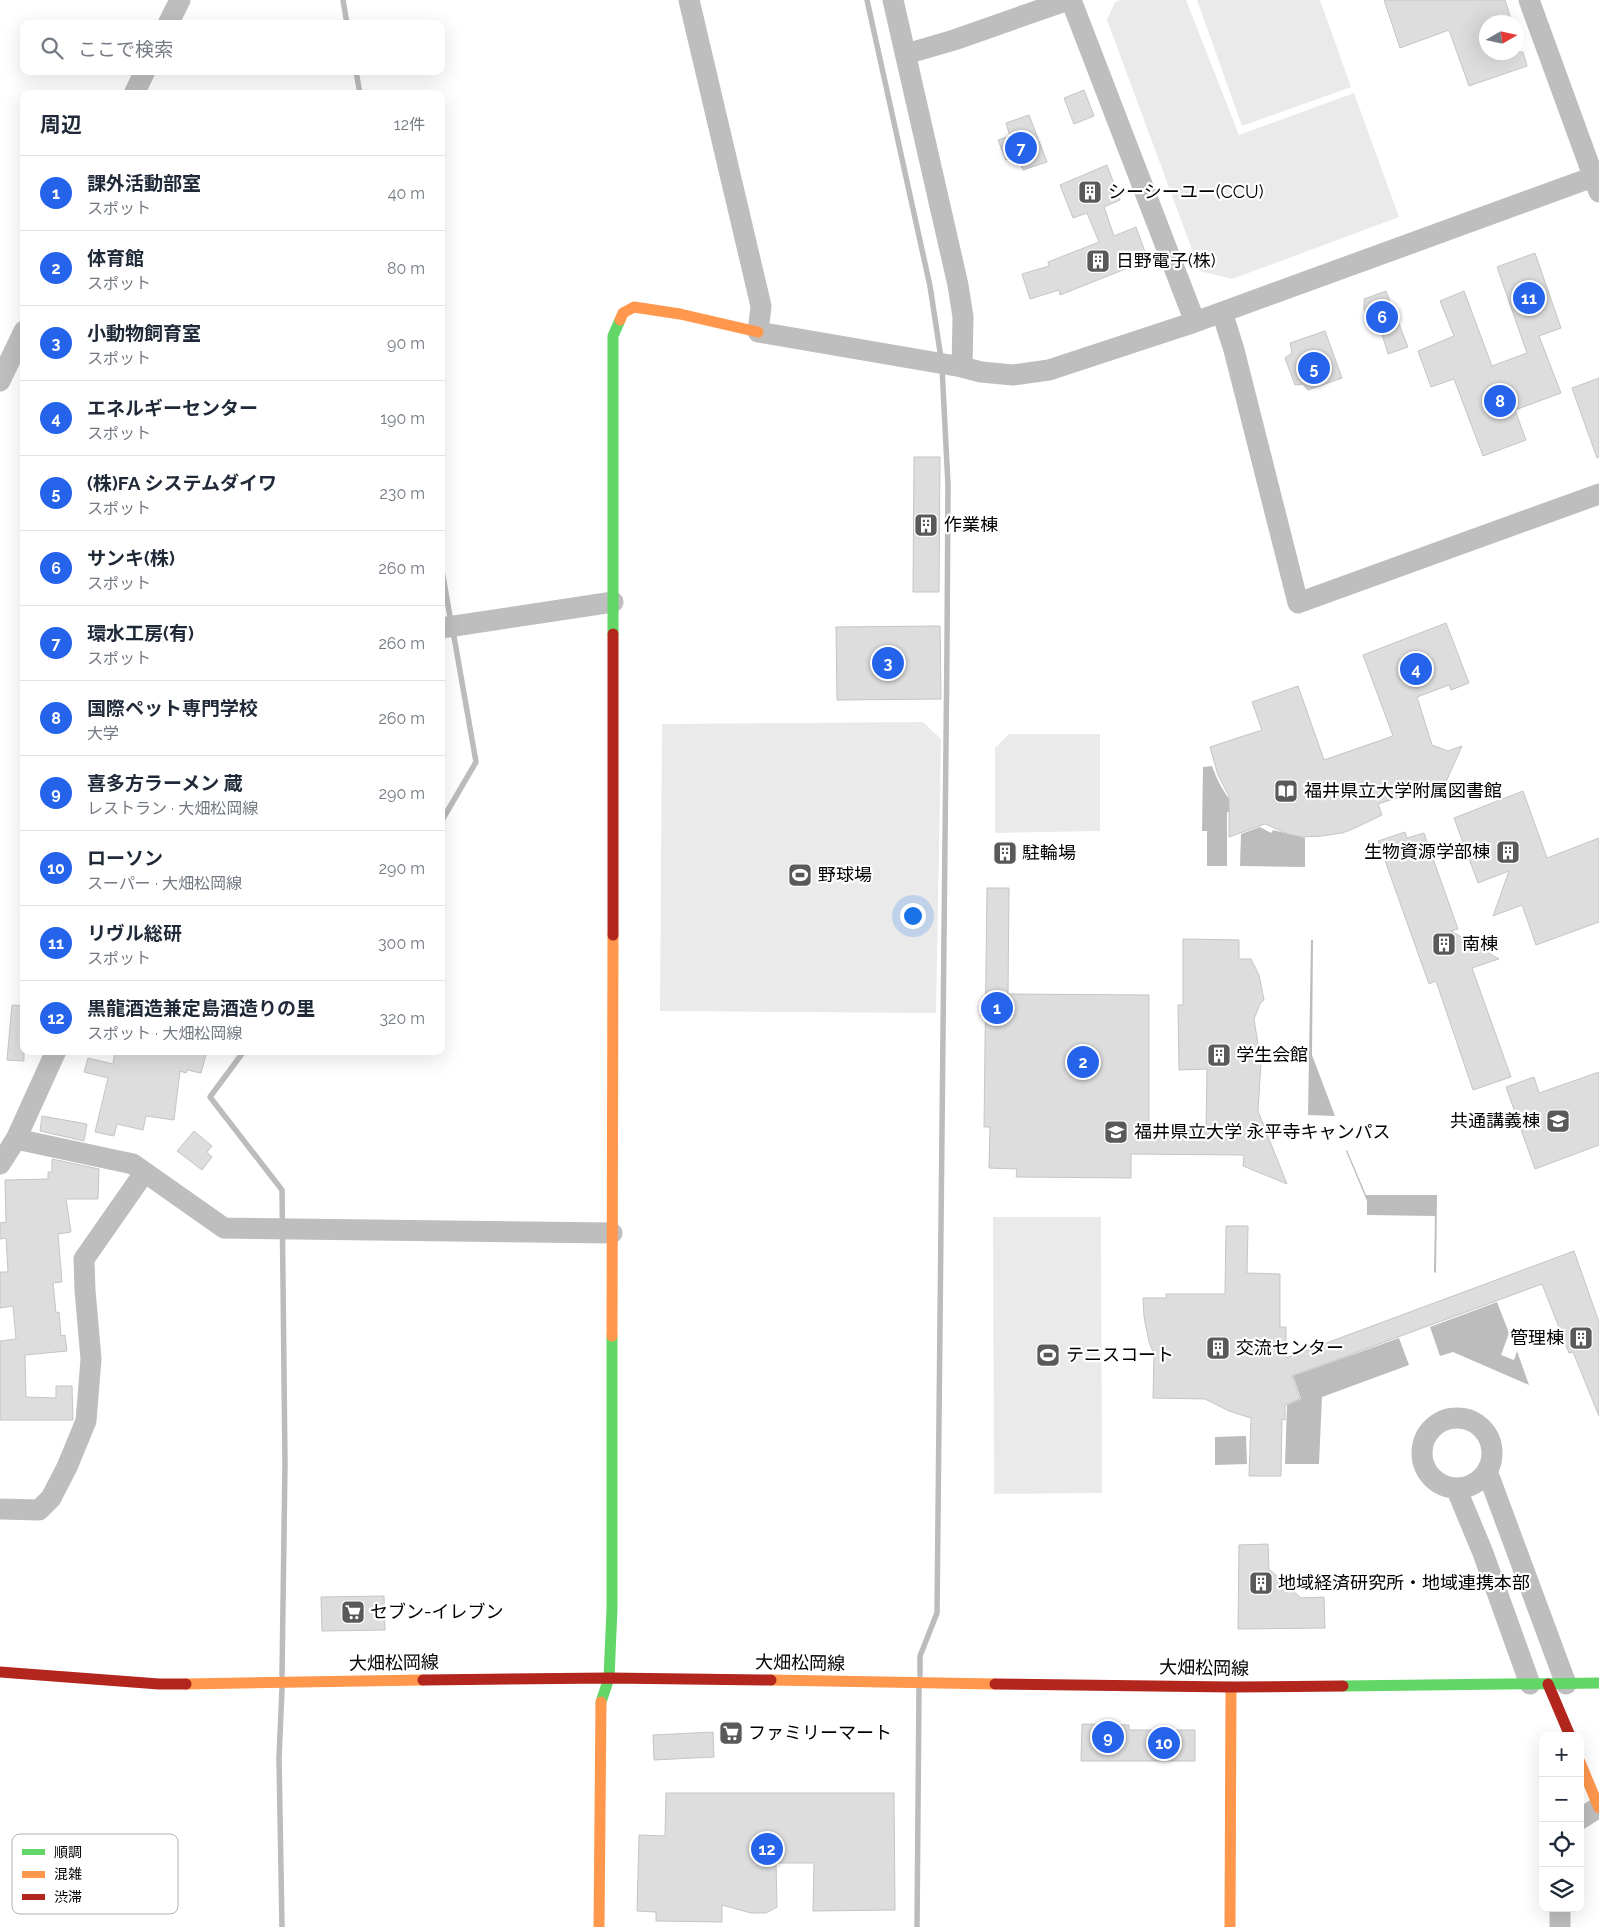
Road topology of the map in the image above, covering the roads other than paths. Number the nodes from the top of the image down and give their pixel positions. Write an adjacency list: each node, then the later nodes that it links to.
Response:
1 (180, 0): 6 (street)
2 (689, 0): 13 (street)
3 (893, 0): 7 (street)
4 (1069, 0): 7 (street); 12 (street)
5 (1529, 0): 10 (street)
6 (170, 20)
7 (906, 54): 15 (street)
8 (143, 75): 9 (street)
9 (136, 90)
10 (1596, 185): 11 (street)
11 (1222, 312): 12 (street); 17 (street)
12 (1195, 322): 15 (street)
13 (758, 332): 15 (street); 18 (street)
14 (20, 339): 16 (street)
15 (962, 367)
16 (0, 381)
17 (1599, 494)
18 (613, 602): 19 (street); 24 (street)
19 (445, 627)
20 (54, 1055): 21 (street)
21 (16, 1139): 22 (street); 23 (street)
22 (0, 1164)
23 (144, 1173): 24 (street); 27 (street)
24 (612, 1233): 29 (street)
25 (1487, 1471): 26 (street); 26 (street); 31 (street)
26 (1456, 1488): 31 (street)
27 (0, 1509)
28 (0, 1672): 29 (street, 大畑松岡線)
29 (609, 1678): 32 (street, 大畑松岡線); 38 (street)
30 (1599, 1683): 31 (street, 大畑松岡線)
31 (1548, 1684): 32 (street, 大畑松岡線); 33 (street)
32 (1231, 1686): 39 (street)
33 (1568, 1732)
34 (1584, 1771): 35 (street)
35 (1599, 1807): 36 (street)
36 (1584, 1816)
37 (1560, 1912): 40 (street)
38 (599, 1927)
39 (1230, 1927)
40 (1560, 1927)

